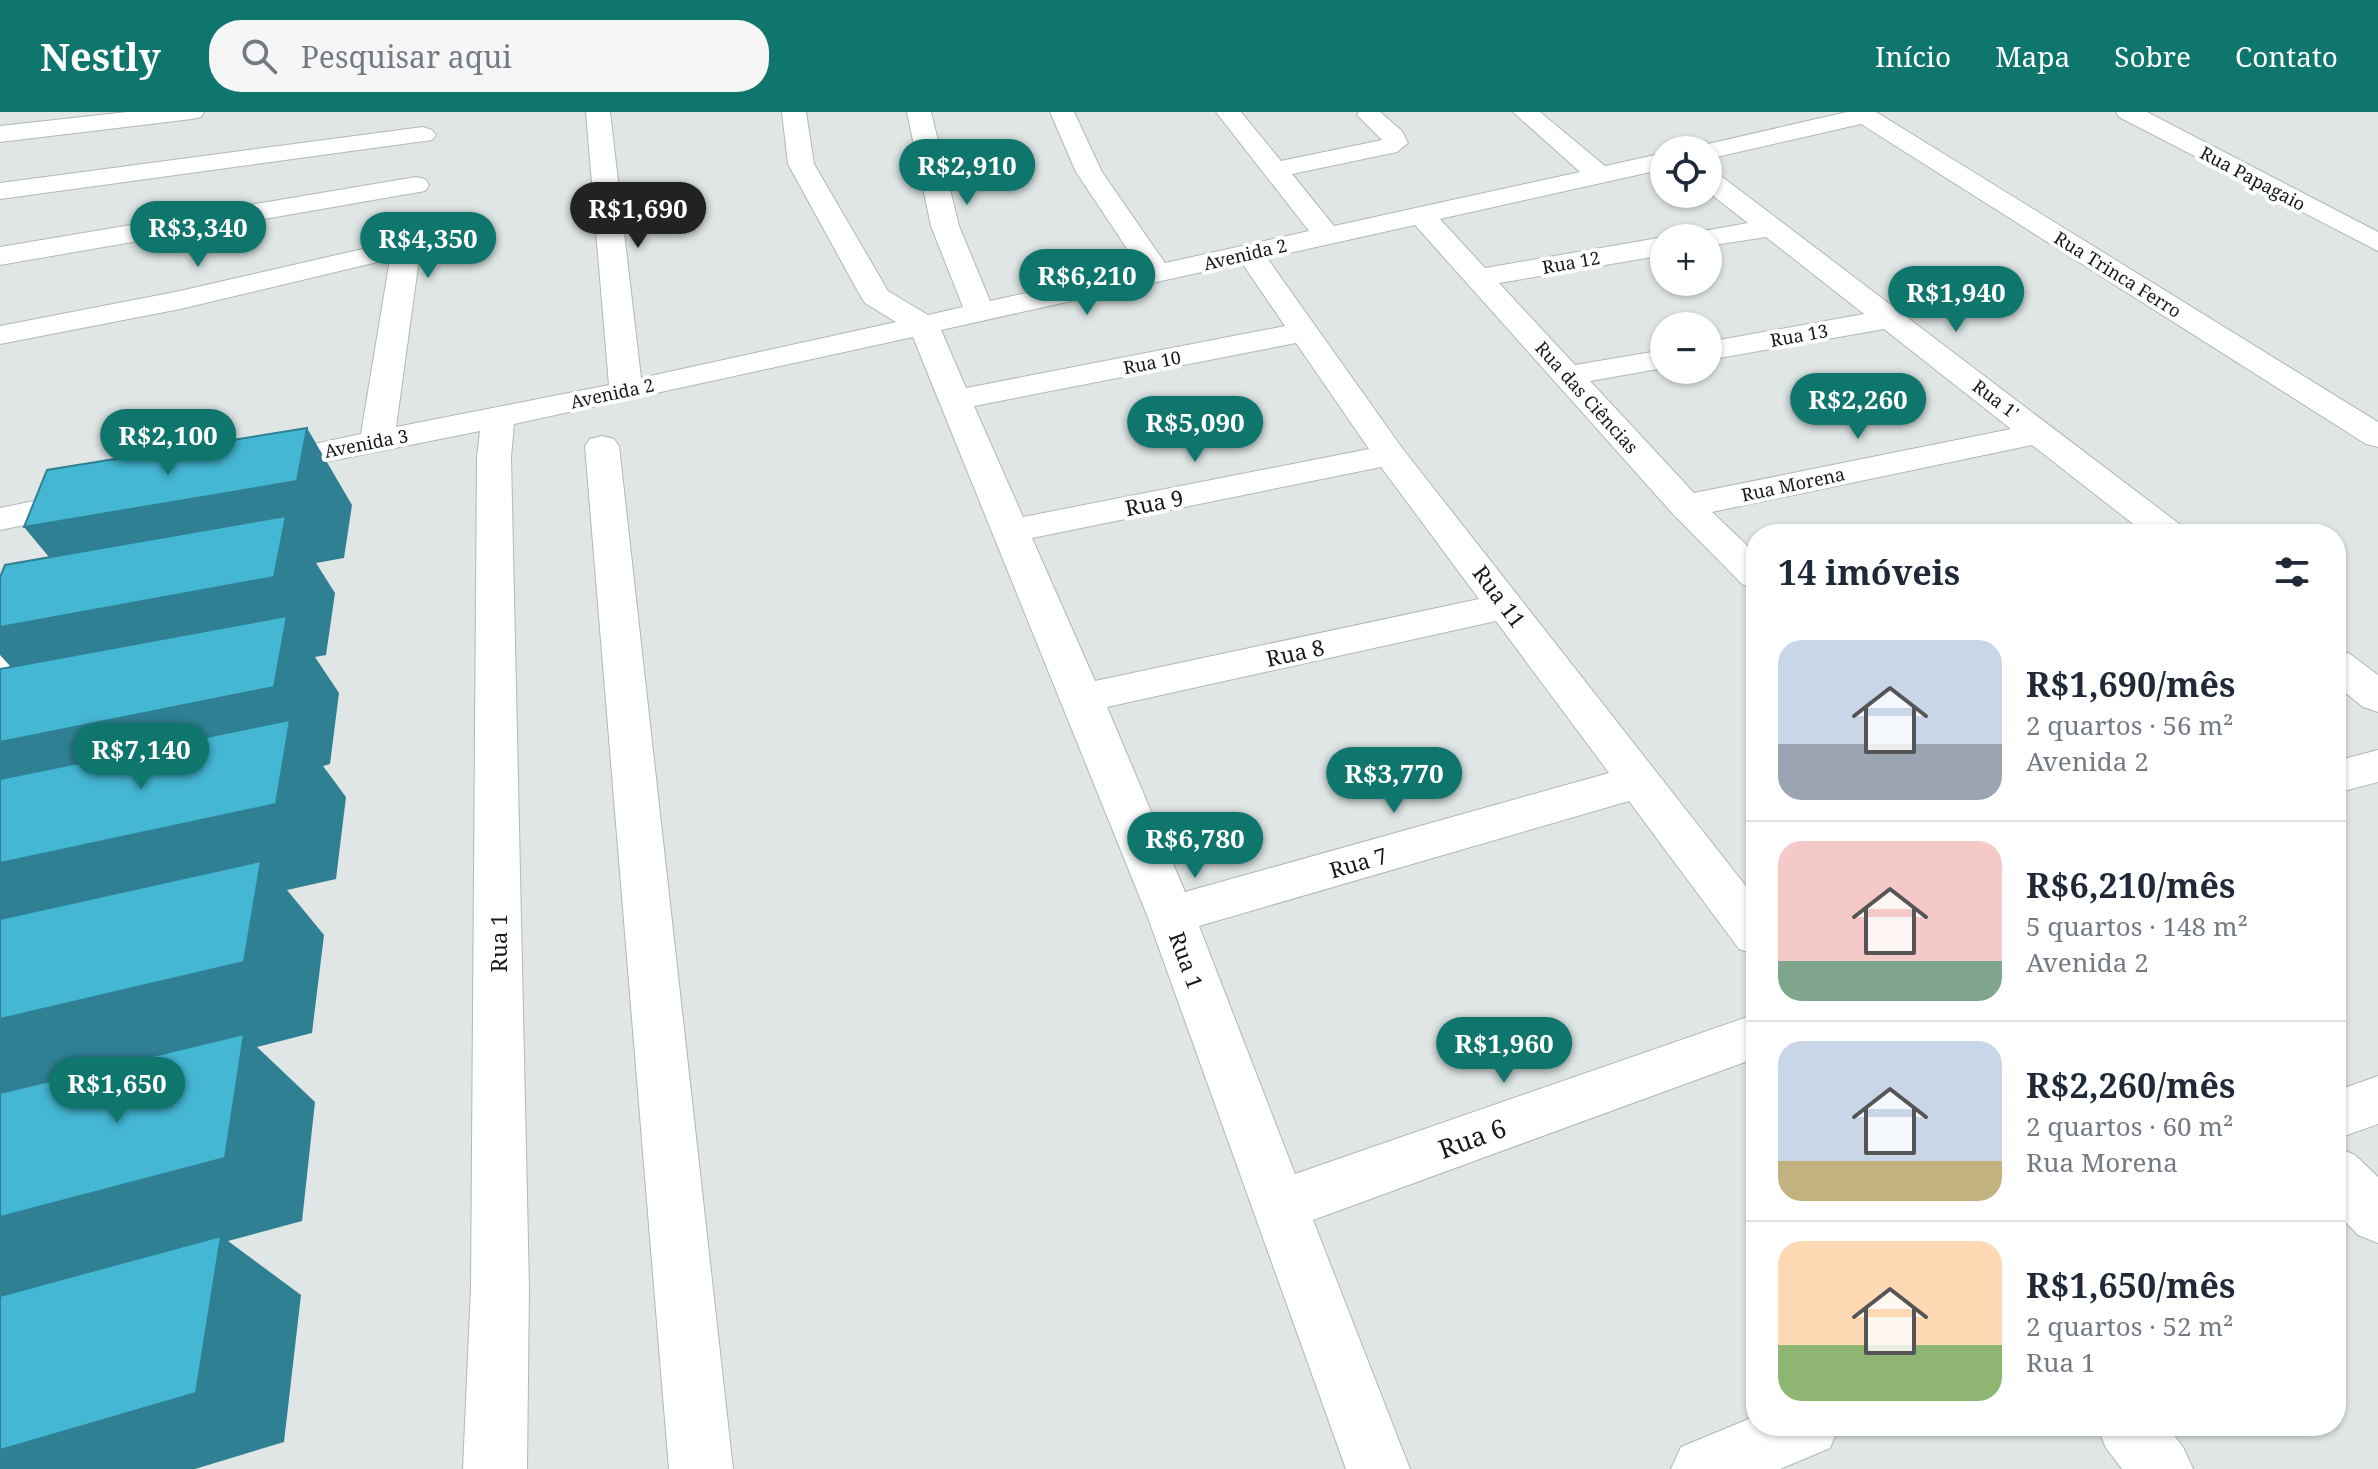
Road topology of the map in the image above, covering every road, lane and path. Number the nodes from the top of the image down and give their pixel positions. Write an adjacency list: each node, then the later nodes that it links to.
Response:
1 (192, 112): 12 (street)
2 (598, 112): 39 (street)
3 (794, 112): 33 (street)
4 (919, 112): 31 (street)
5 (1062, 112): 29 (street)
6 (1228, 112): 15 (street)
7 (1525, 112): 16 (street)
8 (2128, 112): 24 (street, Rua Papagaio)
9 (1862, 114): 13 (street); 43 (street, Rua Trinca Ferro)
10 (1369, 115): 15 (street)
11 (425, 124): 17 (street); 19 (street)
12 (0, 134)
13 (1722, 148)
14 (1650, 164): 16 (street, Avenida 2)
15 (1275, 170): 22 (street)
16 (1599, 175): 20 (street, Avenida 2)
17 (416, 185): 25 (street); 28 (street)
18 (1722, 190): 21 (street, Rua 1')
19 (0, 191)
20 (1420, 214): 22 (street, Avenida 2); 30 (street, Rua das Ciências)
21 (1769, 228): 23 (street); 32 (street, Rua 1')
22 (1327, 235): 27 (street, Avenida 2)
23 (1722, 236)
24 (2378, 243)
25 (406, 247): 35 (street); 44 (street)
26 (1650, 248): 30 (street, Rua 12)
27 (1249, 253): 29 (street, Avenida 2); 34 (street, Rua 11)
28 (0, 256)
29 (1158, 273): 31 (street, Avenida 2)
30 (1479, 278): 38 (street, Rua das Ciências)
31 (980, 313): 33 (street, Avenida 2)
32 (1889, 319): 36 (street, Rua 13); 42 (street, Rua 1')
33 (923, 325): 39 (street, Avenida 2); 40 (street, Rua 1)
34 (1303, 332): 40 (street, Rua 10); 46 (street, Rua 11)
35 (0, 335)
36 (1722, 349)
37 (1650, 361): 38 (street)
38 (1567, 376): 49 (street, Rua das Ciências)
39 (626, 391): 41 (street, Avenida 2)
40 (953, 400): 52 (street, Rua 1)
41 (498, 418): 44 (street, Avenida 3); 73 (street, Rua 1)
42 (2041, 433): 49 (street, Rua Morena); 51 (street, Rua 1')
43 (2378, 437)
44 (377, 441): 47 (street, Avenida 3)
45 (602, 446): 74 (street)
46 (1390, 455): 52 (street, Rua 9); 54 (street, Rua 11)
47 (226, 472)
48 (121, 494): 50 (street)
49 (1686, 506): 53 (street, Rua das Ciências)
50 (0, 519)
51 (2156, 524)
52 (1012, 531): 59 (street, Rua 1)
53 (1746, 566)
54 (1508, 606): 59 (street, Rua 8); 62 (street, Rua 11)
55 (27, 608): 57 (lane)
56 (2346, 672): 58 (street)
57 (0, 679)
58 (2378, 697)
59 (1082, 698): 63 (street, Rua 1)
60 (2378, 766): 61 (street)
61 (2346, 774)
62 (1637, 782): 63 (street, Rua 7); 64 (street, Rua 11)
63 (1171, 915): 69 (street, Rua 1)
64 (1746, 922)
65 (1746, 1040): 69 (street, Rua 6)
66 (2378, 1100): 67 (street)
67 (2346, 1111)
68 (2346, 1183): 70 (street)
69 (1279, 1206): 75 (street, Rua 1)
70 (2378, 1216)
71 (1784, 1436): 76 (street)
72 (2136, 1436): 77 (street)
73 (495, 1469)
74 (701, 1469)
75 (1378, 1469)
76 (1703, 1469)
77 (2161, 1469)

